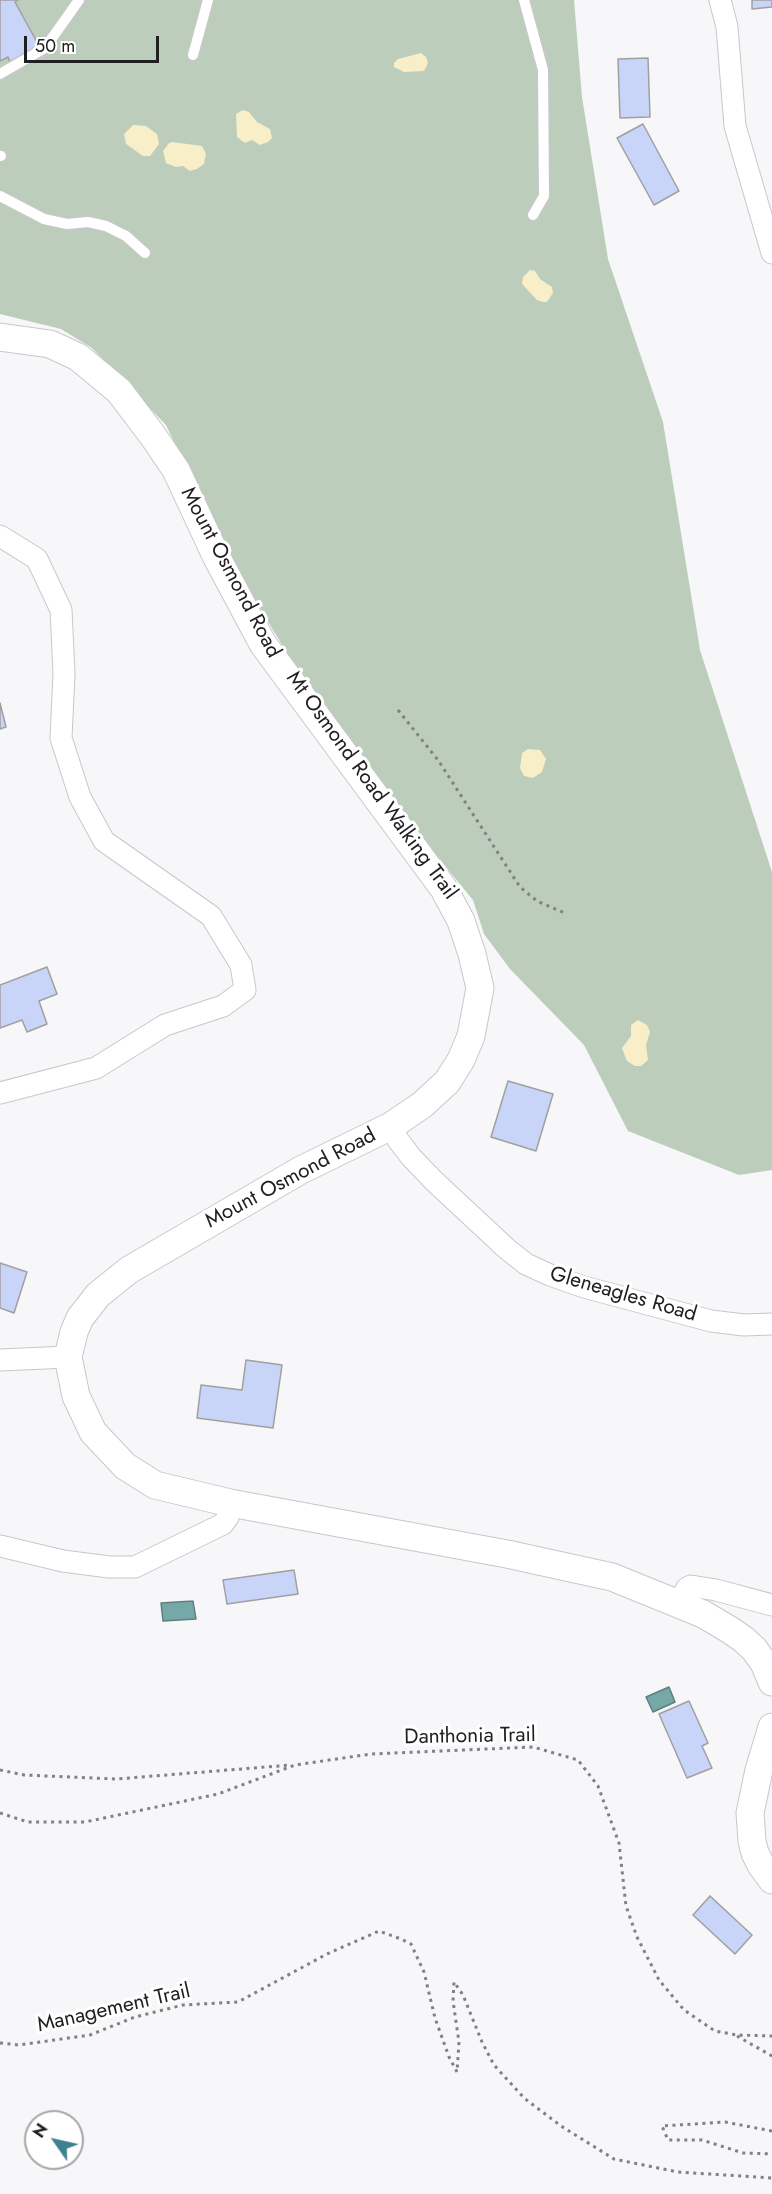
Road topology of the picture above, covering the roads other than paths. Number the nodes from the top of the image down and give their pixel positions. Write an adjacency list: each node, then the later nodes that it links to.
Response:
1 (79, 0): 6 (lane)
2 (208, 0): 5 (lane)
3 (524, 0): 8 (lane)
4 (720, 0): 10 (street)
5 (192, 55)
6 (0, 74)
7 (0, 196): 9 (lane)
8 (533, 215)
9 (145, 253)
10 (772, 253)
11 (0, 338): 14 (street, Mount Osmond Road)
12 (0, 536): 13 (street)
13 (0, 1093)
14 (391, 1126): 15 (street, Gleneagles Road); 16 (street, Mount Osmond Road)
15 (772, 1324)
16 (68, 1357): 17 (street); 18 (street, Mount Osmond Road)
17 (0, 1360)
18 (230, 1503): 19 (street); 20 (street, Mount Osmond Road)
19 (0, 1546)
20 (678, 1604): 21 (street); 22 (street, Mount Osmond Road)
21 (772, 1605)
22 (772, 1682)
23 (772, 1727): 24 (street)
24 (772, 1880)

